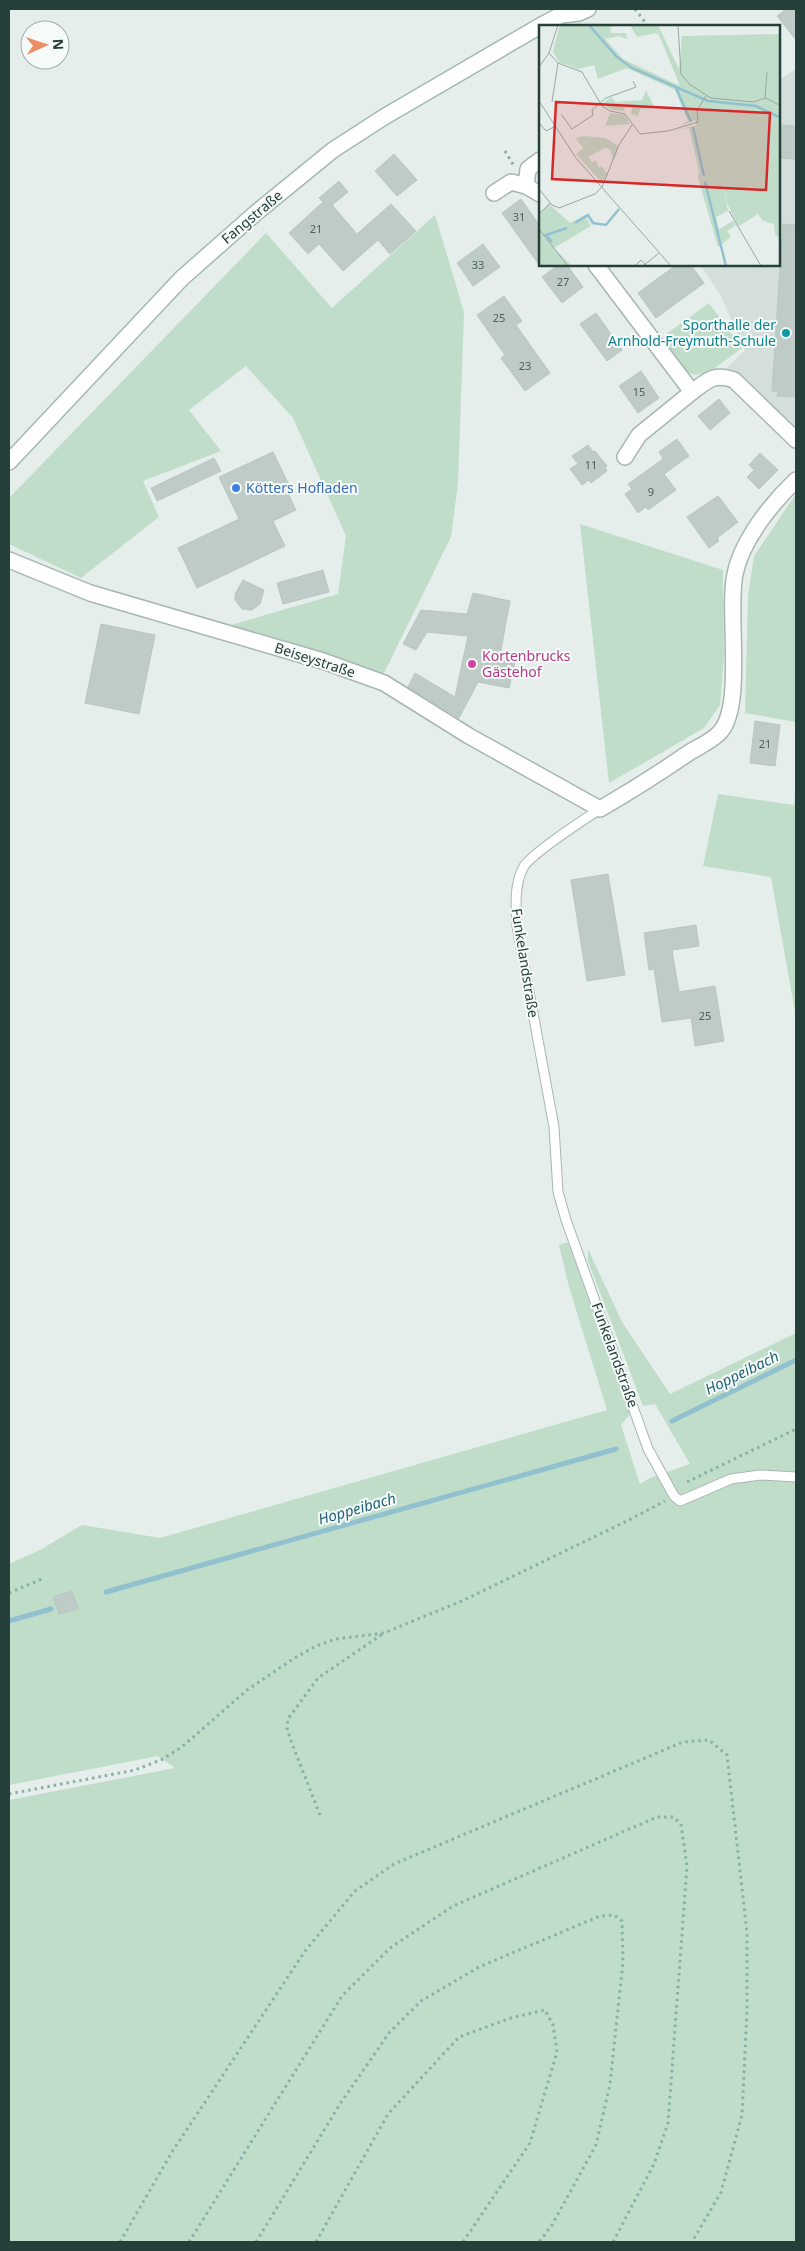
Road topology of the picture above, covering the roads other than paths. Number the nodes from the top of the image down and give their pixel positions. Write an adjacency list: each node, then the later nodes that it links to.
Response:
1 (588, 9): 2 (street, Fangstraße)
2 (557, 13): 3 (street, Fangstraße)
3 (541, 25)
4 (539, 27): 13 (street, Fangstraße)
5 (539, 161): 6 (street)
6 (526, 186): 7 (street); 8 (street)
7 (494, 193)
8 (539, 193)
9 (597, 266): 10 (street)
10 (692, 392): 11 (street); 12 (street)
11 (796, 440)
12 (625, 458)
13 (9, 462)
14 (796, 480): 16 (street, Funkelandstraße)
15 (9, 560): 16 (street, Beiseystraße)
16 (600, 809): 17 (lane, Funkelandstraße)
17 (796, 1477)

